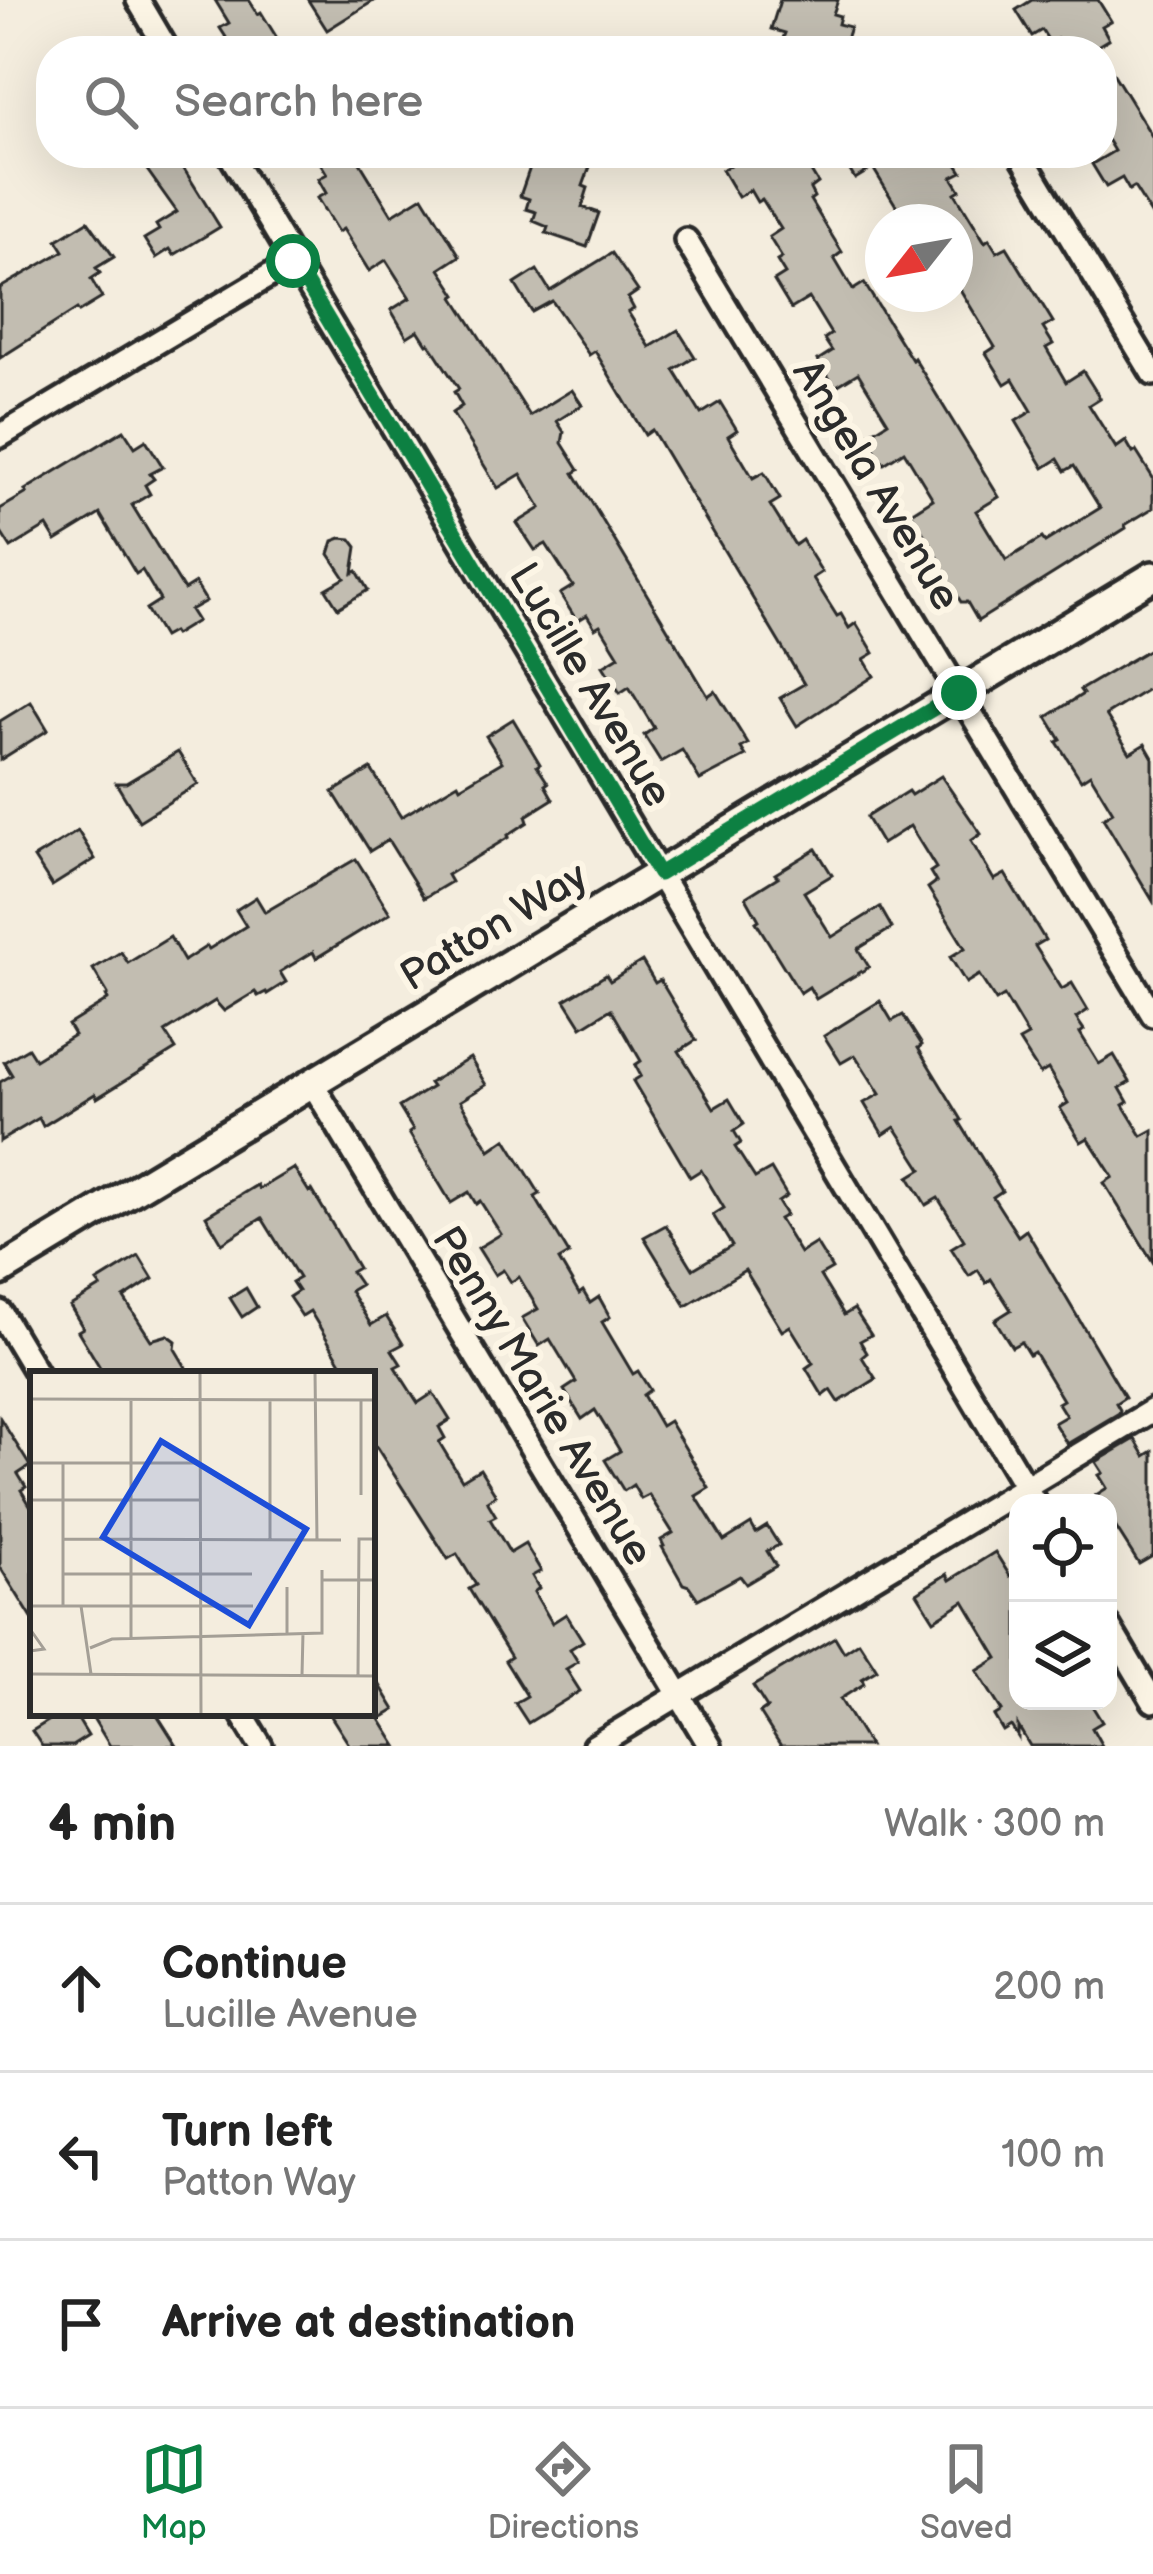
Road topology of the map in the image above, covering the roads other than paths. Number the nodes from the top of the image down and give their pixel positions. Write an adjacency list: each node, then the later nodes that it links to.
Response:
1 (138, 0): 2 (street)
2 (159, 36)
3 (238, 168): 6 (street, Lucille Avenue)
4 (1029, 168): 7 (street)
5 (686, 239): 10 (street, Angela Avenue)
6 (293, 261): 8 (street); 11 (street, Lucille Avenue)
7 (1153, 374)
8 (0, 436)
9 (1153, 577): 10 (street, Patton Way)
10 (959, 693): 11 (street, Patton Way); 12 (street, Angela Avenue)
11 (659, 874): 13 (street, Patton Way); 18 (street, Lucille Avenue)
12 (1153, 1015)
13 (312, 1083): 14 (street, Patton Way); 22 (street, Penny Marie Avenue)
14 (0, 1271)
15 (0, 1312): 16 (street)
16 (36, 1371)
17 (1153, 1410): 19 (street)
18 (1029, 1494)
19 (1031, 1494)
20 (1009, 1507): 22 (street)
21 (1117, 1640): 23 (street)
22 (680, 1695): 26 (street); 27 (street, Penny Marie Avenue)
23 (1153, 1701)
24 (244, 1716): 25 (street)
25 (261, 1746)
26 (594, 1746)
27 (710, 1746)

